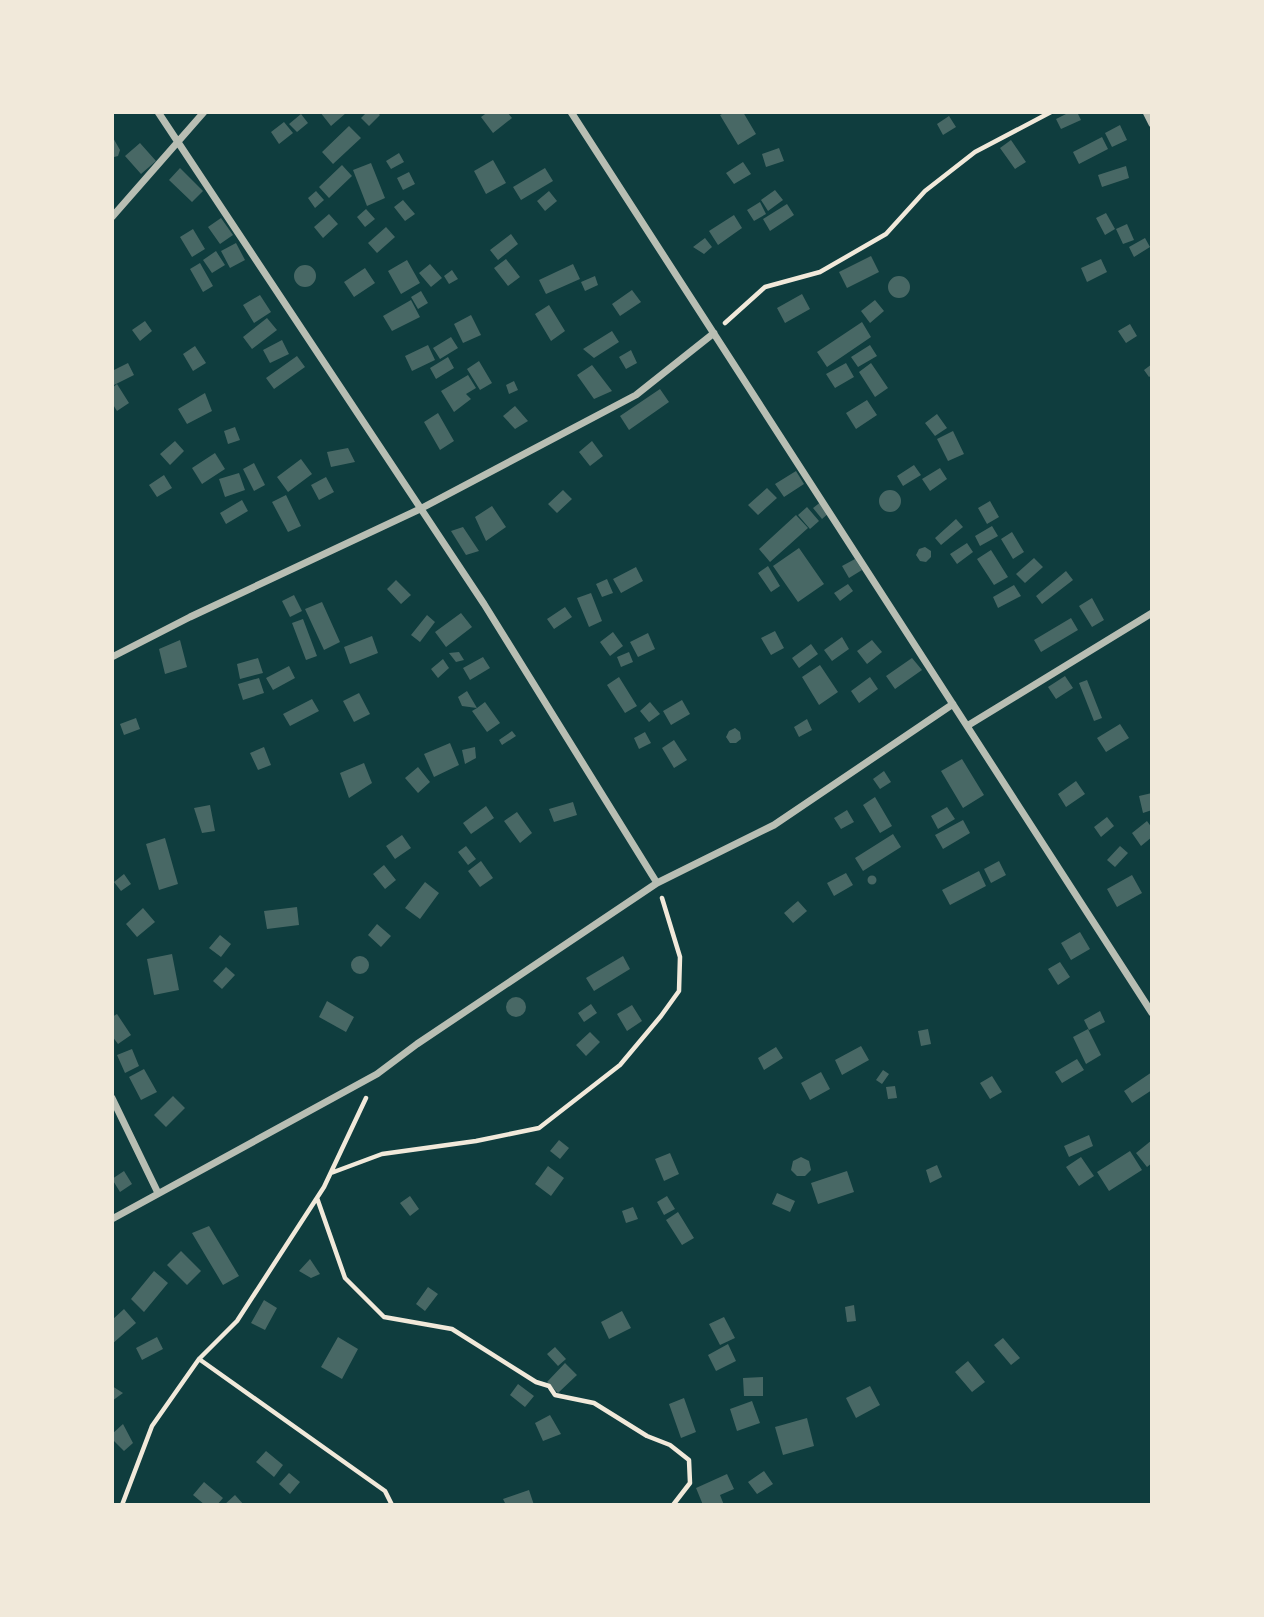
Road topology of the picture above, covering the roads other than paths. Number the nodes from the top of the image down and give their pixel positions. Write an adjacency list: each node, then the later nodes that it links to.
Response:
1 (158, 112): 6 (street)
2 (204, 112): 6 (street)
3 (571, 112): 8 (street)
4 (1146, 112): 5 (street)
5 (1152, 124)
6 (178, 142): 7 (street); 9 (street)
7 (112, 217)
8 (714, 333): 9 (street); 12 (street)
9 (420, 509): 11 (street); 14 (street)
10 (1152, 613): 13 (street)
11 (112, 657)
12 (953, 704): 13 (street); 14 (street)
13 (967, 726): 15 (street)
14 (657, 883): 17 (street)
15 (1152, 1013)
16 (112, 1098): 17 (street)
17 (158, 1193): 18 (street)
18 (112, 1219)

